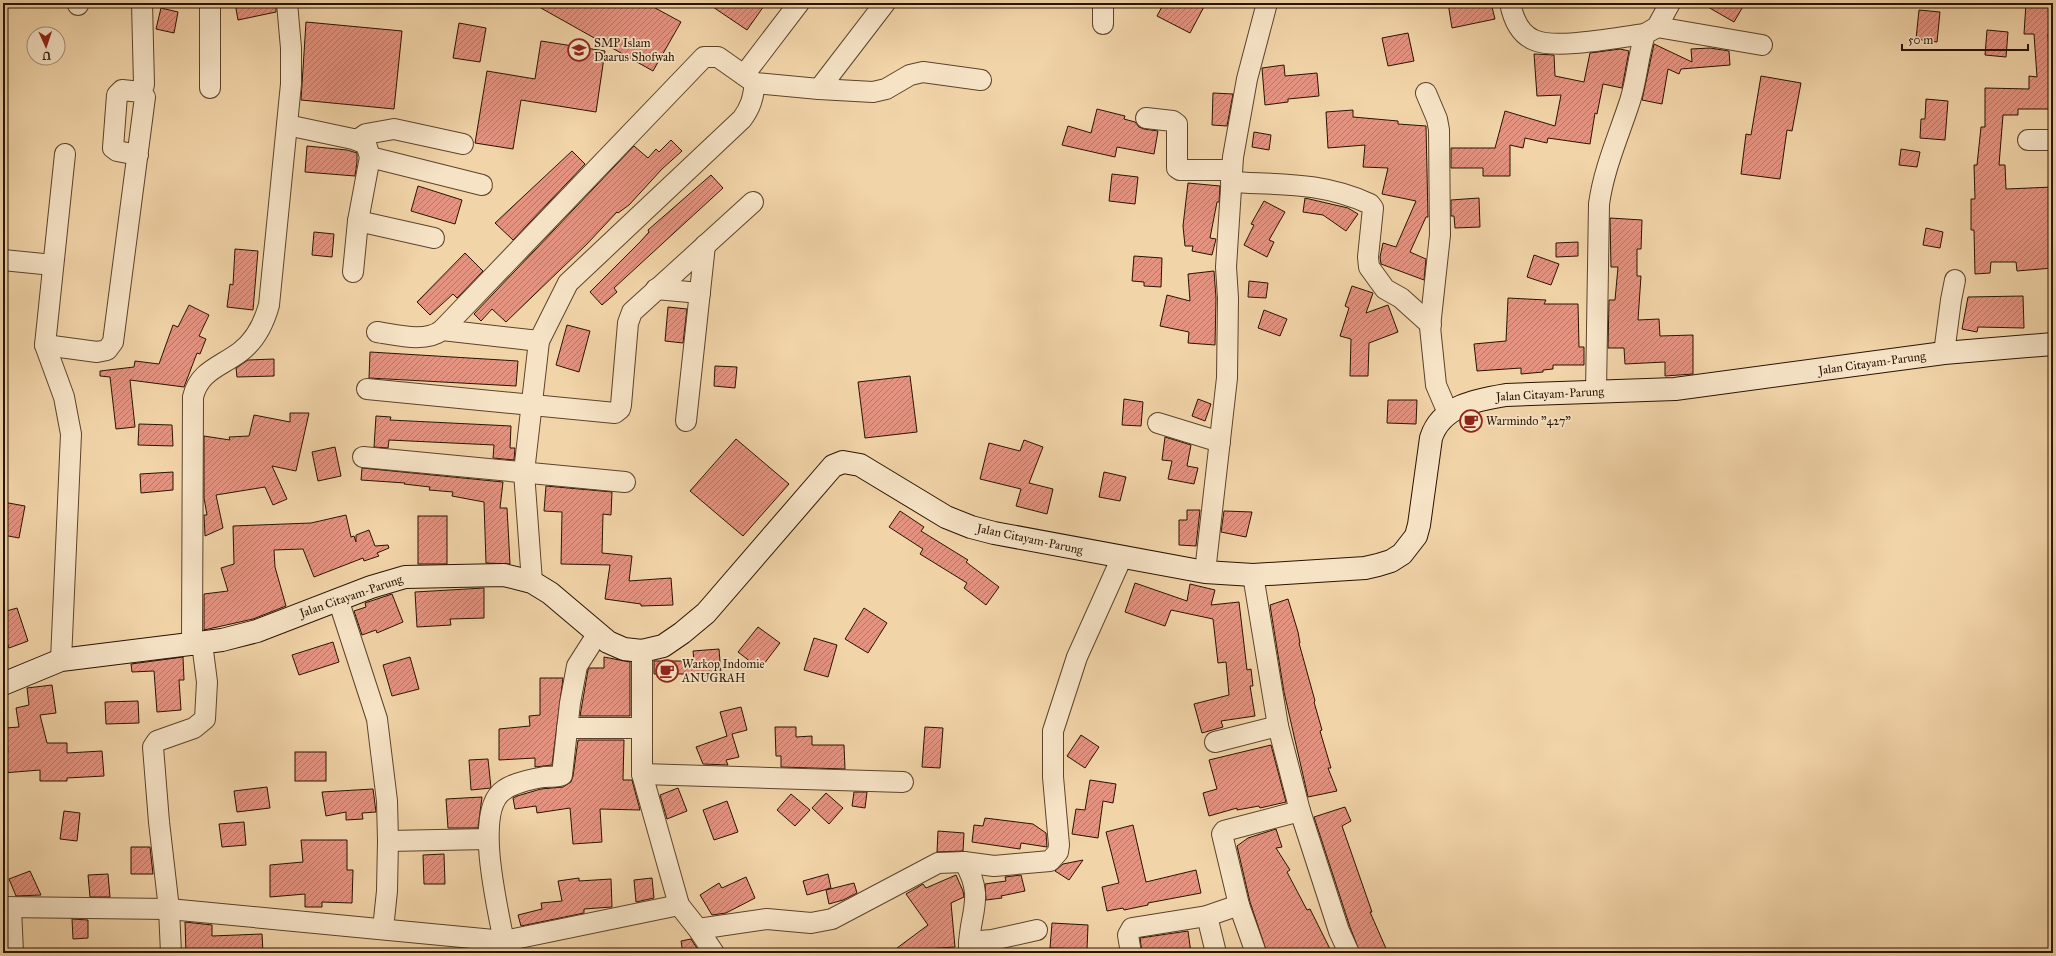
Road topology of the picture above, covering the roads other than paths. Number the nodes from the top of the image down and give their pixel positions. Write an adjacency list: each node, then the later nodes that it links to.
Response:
1 (142, 3): 15 (street)
2 (210, 3): 16 (street)
3 (287, 3): 20 (street)
4 (799, 3): 13 (street)
5 (885, 3): 17 (street)
6 (1103, 3): 10 (street)
7 (1267, 3): 28 (street)
8 (1510, 3): 11 (street)
9 (1670, 3): 11 (street)
10 (1103, 24)
11 (1651, 31): 12 (street); 48 (street)
12 (1762, 45)
13 (749, 79): 17 (street); 41 (street); 43 (street)
14 (981, 80): 17 (street)
15 (144, 85)
16 (210, 88)
17 (819, 90)
18 (1426, 93): 40 (street)
19 (1146, 118): 28 (street)
20 (287, 125): 21 (street); 63 (street)
21 (357, 140): 24 (street); 27 (street)
22 (2028, 140): 23 (street)
23 (2053, 140)
24 (463, 144)
25 (65, 154): 35 (street)
26 (138, 155): 45 (street)
27 (370, 157): 29 (street); 31 (street)
28 (1232, 176): 40 (street); 53 (street)
29 (482, 185)
30 (752, 202): 33 (street)
31 (358, 221): 32 (street); 36 (street)
32 (434, 238)
33 (705, 245): 38 (street); 39 (street)
34 (3, 260): 35 (street)
35 (53, 265): 45 (street)
36 (353, 272)
37 (1955, 280): 46 (street)
38 (656, 289): 39 (street); 49 (street)
39 (700, 293): 51 (street)
40 (1431, 325): 50 (street)
41 (442, 330): 42 (street); 43 (street)
42 (377, 332)
43 (538, 341): 49 (street)
44 (2053, 344): 46 (street, Jalan Citayam-Parung)
45 (45, 345): 65 (street)
46 (1944, 354): 48 (street, Jalan Citayam-Parung)
47 (367, 389): 49 (street)
48 (1596, 392): 50 (street, Jalan Citayam-Parung)
49 (532, 404): 55 (street)
50 (1448, 413): 59 (street, Jalan Citayam-Parung)
51 (686, 420)
52 (1158, 422): 53 (street)
53 (1220, 442): 58 (street)
54 (363, 457): 55 (street)
55 (524, 472): 56 (street); 60 (street)
56 (625, 482)
57 (1122, 557): 58 (street, Jalan Citayam-Parung); 64 (street, Jalan Citayam-Parung); 76 (street)
58 (1205, 572): 59 (street, Jalan Citayam-Parung)
59 (1253, 575): 67 (street)
60 (532, 582): 61 (street, Jalan Citayam-Parung); 62 (street, Jalan Citayam-Parung)
61 (338, 599): 63 (street, Jalan Citayam-Parung); 75 (street)
62 (598, 633): 64 (street, Jalan Citayam-Parung); 68 (street)
63 (197, 644): 65 (street, Jalan Citayam-Parung); 80 (street)
64 (642, 651): 69 (street)
65 (61, 660): 66 (street, Jalan Citayam-Parung)
66 (3, 684)
67 (1278, 726): 70 (street); 73 (street)
68 (567, 728): 69 (street); 74 (street)
69 (642, 728): 71 (street)
70 (1214, 742)
71 (642, 774): 72 (street); 77 (street)
72 (903, 782)
73 (1300, 811): 78 (street); 93 (street)
74 (488, 839): 75 (street); 85 (street)
75 (388, 841): 82 (street)
76 (964, 862): 83 (street); 86 (street)
77 (679, 905): 83 (street); 85 (street)
78 (1239, 905): 81 (street); 92 (street)
79 (7, 908): 80 (street); 87 (street)
80 (169, 909): 82 (street); 88 (street)
81 (1207, 916): 90 (street); 91 (street)
82 (383, 929): 85 (street)
83 (698, 929): 89 (street)
84 (1037, 930): 86 (street)
85 (505, 947)
86 (969, 947)
87 (13, 953)
88 (171, 953)
89 (714, 953)
90 (1131, 953)
91 (1216, 953)
92 (1256, 953)
93 (1348, 953)

